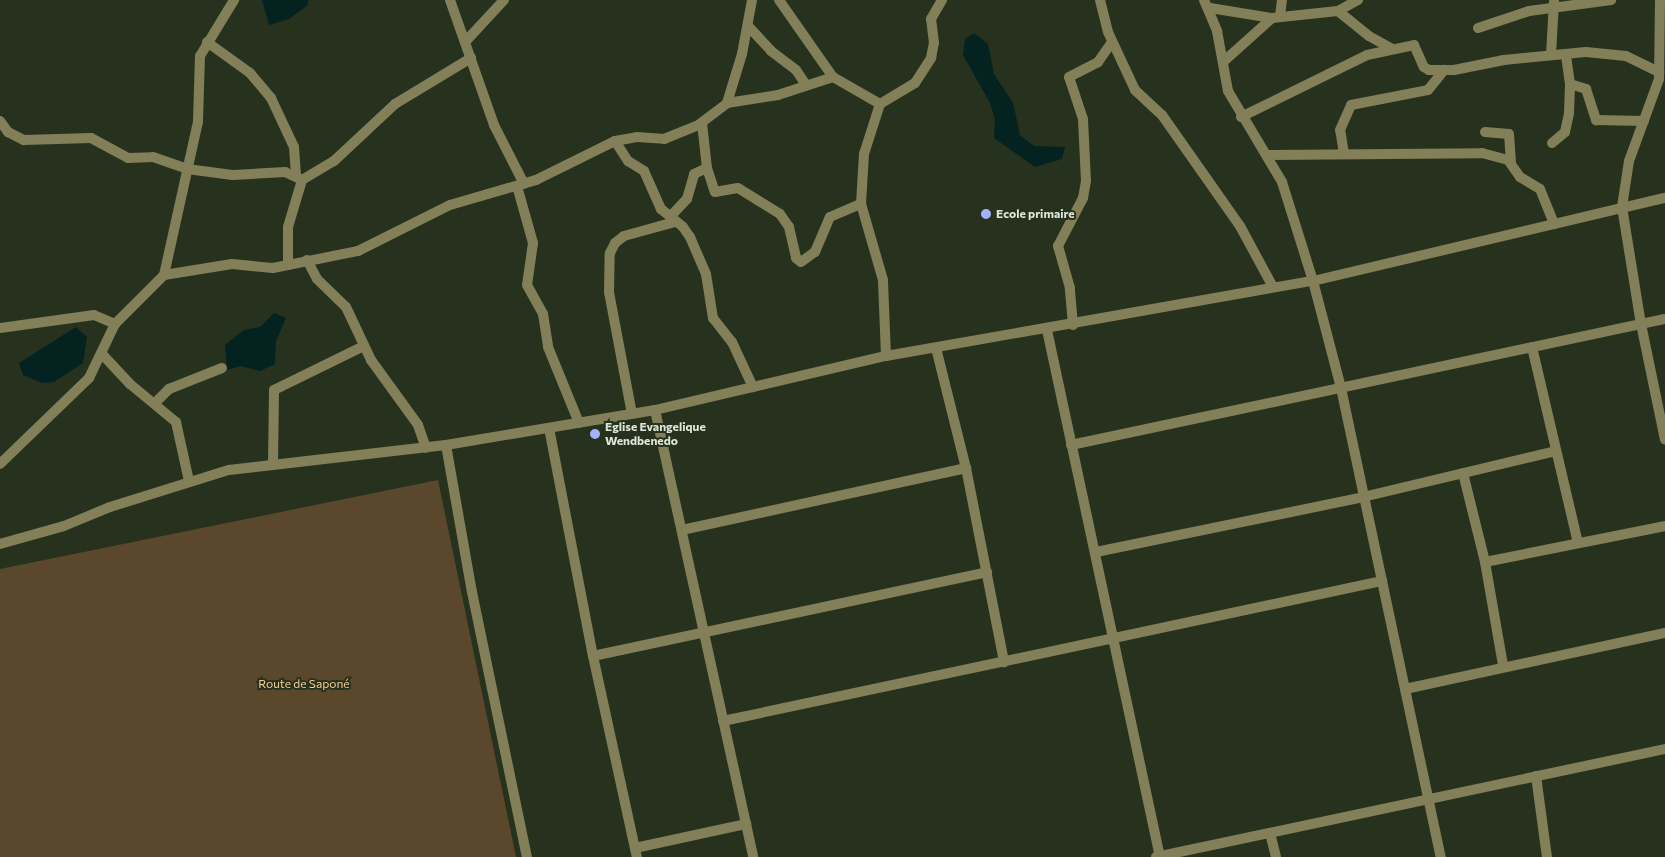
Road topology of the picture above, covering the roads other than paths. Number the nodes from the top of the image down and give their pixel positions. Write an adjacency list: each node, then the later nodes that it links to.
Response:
1 (234, 0): 19 (street)
2 (450, 0): 18 (street)
3 (504, 0): 18 (street)
4 (752, 0): 16 (street)
5 (780, 0): 27 (street)
6 (942, 0): 32 (street)
7 (1101, 0): 20 (street)
8 (1282, 0): 15 (street)
9 (1358, 0): 14 (street)
10 (1611, 0): 12 (street)
11 (1660, 0): 28 (street)
12 (1554, 3): 17 (street); 23 (street)
13 (1207, 4): 15 (street); 25 (street)
14 (1338, 11): 15 (street); 21 (street)
15 (1276, 17): 25 (street)
16 (748, 26): 30 (street); 31 (street)
17 (1478, 28)
18 (466, 41): 24 (street)
19 (207, 42): 44 (street); 45 (street)
20 (1112, 42): 56 (street); 60 (street)
21 (1391, 48): 26 (street); 33 (street)
22 (1566, 54): 23 (street); 28 (street); 29 (street)
23 (1551, 55): 26 (street)
24 (470, 58): 45 (street); 46 (street)
25 (1224, 62): 33 (street)
26 (1444, 70): 40 (street)
27 (833, 76): 30 (street); 32 (street)
28 (1661, 78): 35 (street)
29 (1570, 84): 35 (street); 39 (street)
30 (806, 85): 31 (street)
31 (727, 103): 36 (street)
32 (880, 104): 48 (street)
33 (1241, 116): 41 (street)
34 (0, 121): 44 (street)
35 (1644, 121): 49 (street)
36 (702, 123): 38 (street); 43 (street)
37 (1485, 132): 42 (street)
38 (615, 141): 46 (street); 50 (street)
39 (1552, 143)
40 (1344, 154): 41 (street); 42 (street)
41 (1268, 155): 55 (street)
42 (1511, 163): 51 (street)
43 (707, 168): 48 (street); 50 (street)
44 (187, 169): 45 (street); 54 (street)
45 (299, 177): 53 (street)
46 (521, 185): 52 (street); 74 (street)
47 (1665, 198): 49 (street)
48 (862, 204): 67 (street)
49 (1622, 207): 51 (street); 59 (street)
50 (673, 220): 69 (street); 73 (street)
51 (1554, 224): 55 (street)
52 (307, 260): 53 (street); 63 (street)
53 (288, 265): 54 (street)
54 (164, 276): 58 (street)
55 (1313, 281): 56 (street); 70 (street)
56 (1273, 287): 60 (street)
57 (1665, 319): 59 (street)
58 (115, 324): 61 (street); 66 (street)
59 (1641, 324): 64 (street); 76 (street)
60 (1073, 325): 62 (street)
61 (0, 328)
62 (1047, 330): 65 (street); 79 (street)
63 (364, 346): 80 (street); 83 (street)
64 (1532, 347): 70 (street); 81 (street)
65 (936, 348): 67 (street); 84 (street)
66 (102, 354): 71 (street); 82 (street)
67 (886, 356): 69 (street)
68 (222, 368): 71 (street)
69 (753, 387): 72 (street)
70 (1341, 388): 79 (street); 87 (street)
71 (155, 403): 86 (street)
72 (655, 410): 73 (street); 89 (street)
73 (632, 414): 74 (street)
74 (579, 423): 75 (street)
75 (549, 428): 78 (street); 99 (street)
76 (1664, 428): 77 (street)
77 (1665, 440)
78 (446, 445): 80 (street); 110 (street)
79 (1072, 445): 92 (street)
80 (426, 448): 83 (street)
81 (1556, 451): 85 (street); 90 (street)
82 (0, 464)
83 (273, 464): 86 (street)
84 (966, 468): 89 (street); 94 (street)
85 (1463, 473): 87 (street); 93 (street)
86 (189, 481): 91 (street)
87 (1363, 497): 92 (street); 95 (street)
88 (1665, 526): 90 (street)
89 (682, 530): 96 (street)
90 (1578, 543): 93 (street)
91 (0, 544)
92 (1096, 552): 98 (street)
93 (1486, 562): 101 (street)
94 (987, 572): 96 (street); 100 (street)
95 (1382, 581): 98 (street); 102 (street)
96 (704, 632): 99 (street); 103 (street)
97 (1665, 633): 101 (street)
98 (1113, 639): 100 (street); 112 (street)
99 (593, 656): 109 (street)
100 (1004, 662): 103 (street)
101 (1503, 665): 102 (street)
102 (1405, 688): 106 (street)
103 (724, 721): 107 (street)
104 (1665, 749): 105 (street)
105 (1536, 776): 106 (street); 115 (street)
106 (1429, 799): 108 (street); 114 (street)
107 (746, 824): 109 (street); 111 (street)
108 (1270, 833): 112 (street); 113 (street)
109 (636, 852)
110 (527, 857)
111 (753, 857)
112 (1158, 857)
113 (1276, 857)
114 (1441, 857)
115 (1547, 857)

